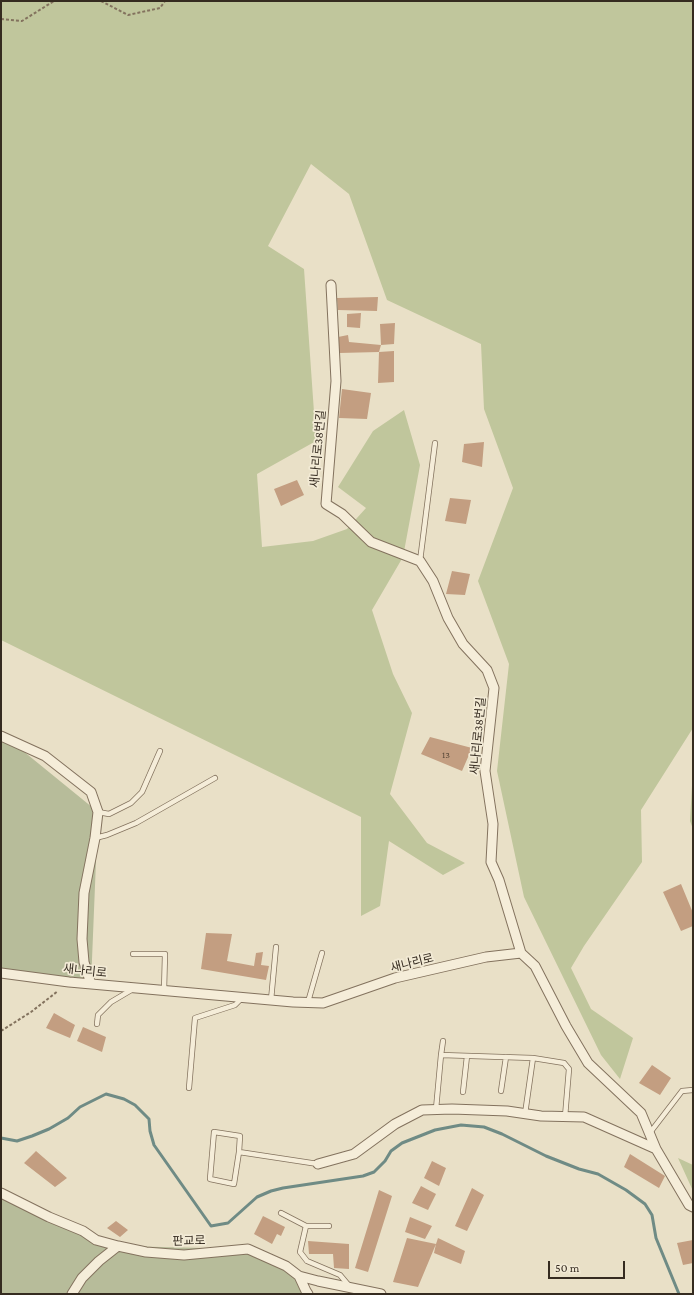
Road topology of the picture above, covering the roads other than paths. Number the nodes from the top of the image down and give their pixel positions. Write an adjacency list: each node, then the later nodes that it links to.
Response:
1 (331, 285): 3 (street, 새나리로38번길)
2 (435, 443): 3 (lane)
3 (420, 561): 11 (street, 새나리로38번길)
4 (1, 736): 7 (street)
5 (160, 751): 7 (lane)
6 (215, 778): 8 (lane)
7 (98, 812): 8 (street)
8 (95, 838): 14 (street)
9 (276, 947): 18 (lane)
10 (322, 953): 19 (lane)
11 (521, 953): 19 (street, 새나리로); 33 (street)
12 (133, 954): 16 (lane)
13 (1, 973): 14 (street, 새나리로)
14 (91, 984): 15 (street, 새나리로)
15 (135, 988): 16 (street, 새나리로); 20 (lane)
16 (164, 991): 17 (street, 새나리로)
17 (243, 998): 18 (street, 새나리로); 26 (lane)
18 (271, 1000): 19 (street, 새나리로)
19 (308, 1002)
20 (97, 1024)
21 (443, 1041): 22 (lane)
22 (441, 1054): 23 (lane); 30 (lane)
23 (467, 1056): 24 (lane); 29 (lane)
24 (506, 1057): 25 (lane); 28 (lane)
25 (533, 1058): 31 (lane); 32 (lane)
26 (188, 1088)
27 (693, 1090): 33 (lane)
28 (501, 1091)
29 (463, 1092)
30 (436, 1109): 31 (street); 36 (street)
31 (525, 1114): 32 (street)
32 (565, 1117): 34 (street)
33 (649, 1134): 34 (street)
34 (656, 1149): 38 (street)
35 (239, 1152): 35 (lane); 36 (lane)
36 (318, 1164)
37 (1, 1193): 42 (street, 판교로)
38 (693, 1207)
39 (281, 1213): 40 (lane)
40 (306, 1226): 41 (lane); 44 (lane)
41 (329, 1226)
42 (118, 1246): 43 (street, 판교로); 45 (street)
43 (299, 1276): 44 (street, 판교로); 46 (street)
44 (351, 1288): 47 (street, 판교로)
45 (72, 1294)
46 (308, 1294)
47 (381, 1294)

